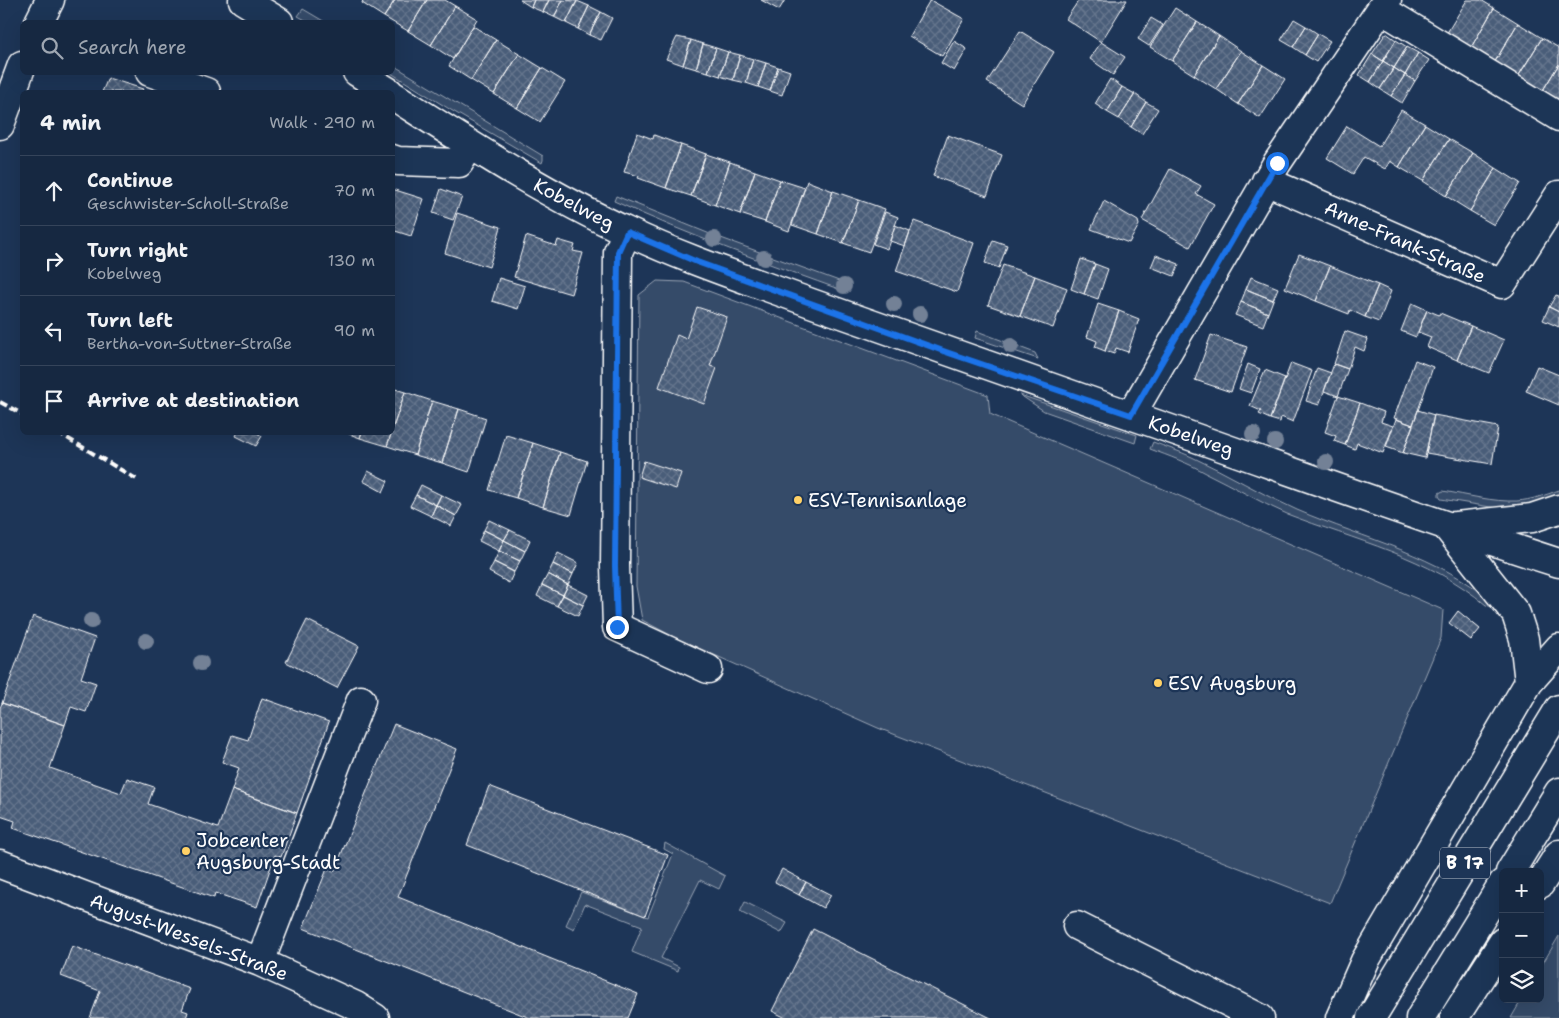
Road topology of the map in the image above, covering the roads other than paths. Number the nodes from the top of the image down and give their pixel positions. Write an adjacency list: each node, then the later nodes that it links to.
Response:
1 (50, 0): 3 (main road)
2 (1384, 5): 10 (main road); 14 (main road)
3 (40, 20)
4 (20, 70): 11 (main road)
5 (158, 75): 7 (main road)
6 (362, 75): 8 (main road)
7 (200, 90)
8 (386, 90)
9 (395, 97): 12 (main road, Kobelweg)
10 (1559, 117)
11 (0, 125)
12 (470, 144): 13 (main road); 16 (main road, Kobelweg)
13 (395, 160)
14 (1266, 181): 15 (main road, Anne-Frank-Straße); 17 (main road)
15 (1559, 195)
16 (627, 232): 17 (main road, Kobelweg); 22 (main road)
17 (1131, 415): 19 (main road, Kobelweg)
18 (1559, 509): 19 (main road)
19 (1447, 527): 20 (main road, Kobelweg); 23 (main road)
20 (1559, 563)
21 (1559, 648): 23 (main road)
22 (708, 669)
23 (1529, 682): 37 (main road)
24 (361, 700): 34 (main road)
25 (1559, 709): 38 (main road, B 17)
26 (1559, 792): 29 (main road, B 17)
27 (1559, 854): 30 (main road)
28 (0, 864): 34 (main road, August-Wessels-Straße)
29 (1512, 868)
30 (1544, 878)
31 (1499, 890): 39 (main road, B 17)
32 (1077, 926): 36 (main road)
33 (1499, 948): 40 (main road)
34 (260, 962): 35 (main road, August-Wessels-Straße)
35 (375, 1018)
36 (1260, 1018)
37 (1340, 1018)
38 (1372, 1018)
39 (1420, 1018)
40 (1454, 1018)

